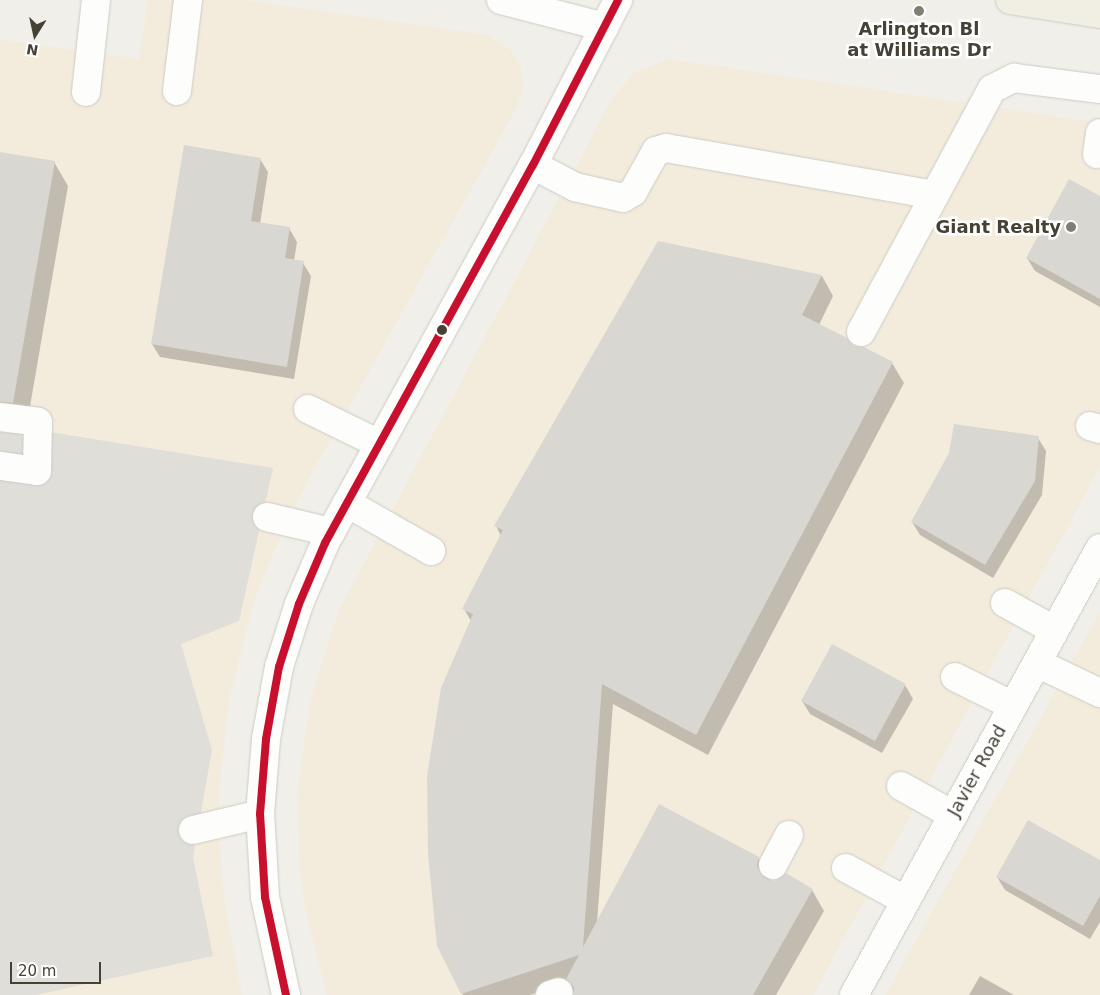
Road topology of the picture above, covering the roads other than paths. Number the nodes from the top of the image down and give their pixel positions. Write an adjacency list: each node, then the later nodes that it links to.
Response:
1 (96, 0): 9 (street)
2 (188, 0): 10 (street)
3 (502, 0): 7 (street)
4 (618, 0): 7 (street)
5 (1010, 0): 6 (main road)
6 (1100, 14)
7 (605, 27): 11 (street)
8 (1100, 89): 12 (street)
9 (86, 92)
10 (177, 92)
11 (533, 165): 12 (street); 16 (street)
12 (935, 195): 13 (street)
13 (861, 332)
14 (308, 410): 16 (street)
15 (0, 417): 17 (street)
16 (379, 444): 18 (street)
17 (0, 466)
18 (347, 503): 20 (street); 22 (street)
19 (267, 517): 20 (street)
20 (331, 532): 30 (street)
21 (1100, 548): 24 (street, Javier Road)
22 (431, 551)
23 (1005, 603): 24 (street)
24 (1054, 630): 25 (street, Javier Road)
25 (1037, 663): 27 (street); 28 (street, Javier Road)
26 (955, 677): 28 (street)
27 (1100, 693)
28 (1013, 706): 31 (street, Javier Road)
29 (901, 786): 31 (street)
30 (260, 814): 32 (street); 37 (street)
31 (952, 815): 36 (street, Javier Road)
32 (193, 830)
33 (789, 835): 34 (street)
34 (773, 865)
35 (846, 868): 36 (street)
36 (906, 900): 38 (street, Javier Road)
37 (286, 995)
38 (854, 995)

